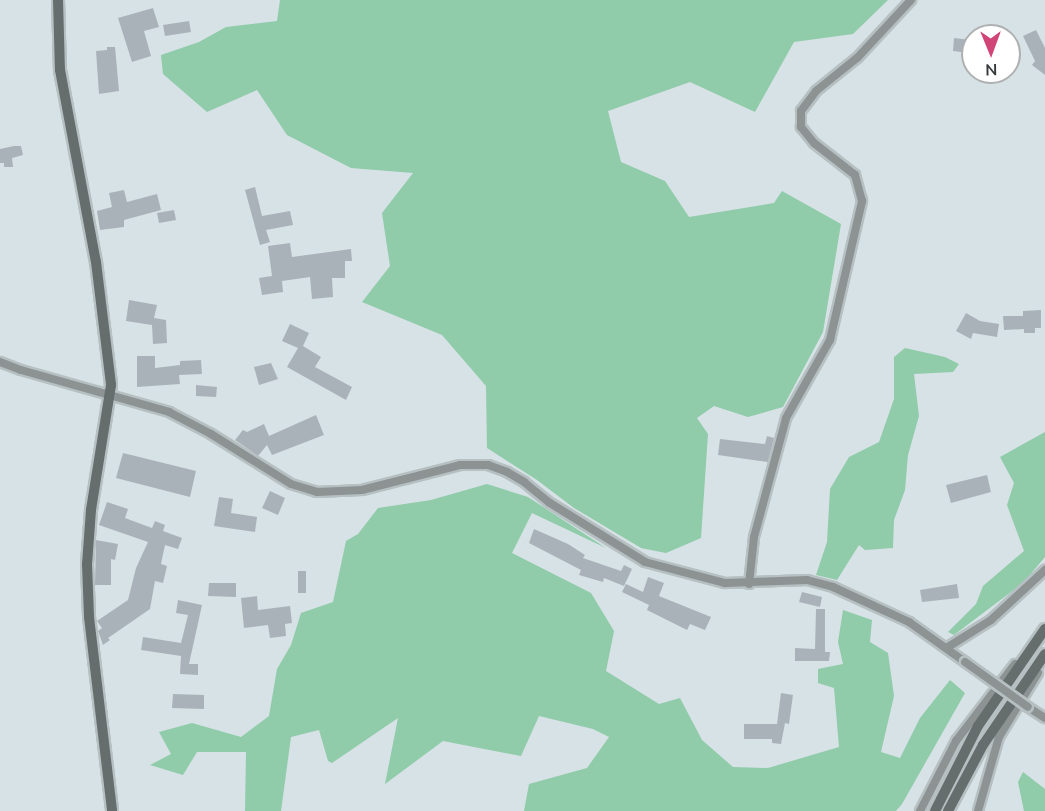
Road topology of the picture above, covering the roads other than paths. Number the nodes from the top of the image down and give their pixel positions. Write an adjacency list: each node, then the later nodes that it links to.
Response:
1 (58, 0): 4 (street)
2 (911, 0): 6 (street)
3 (0, 362): 4 (street)
4 (110, 395): 6 (street); 12 (street)
5 (1045, 570): 8 (street)
6 (749, 584): 8 (street)
7 (1045, 627): 13 (street); 14 (street)
8 (948, 647): 11 (street, bridge)
9 (1045, 654): 15 (street)
10 (1045, 661): 16 (street)
11 (1045, 718)
12 (112, 811)
13 (920, 811)
14 (935, 811)
15 (948, 811)
16 (978, 811)

